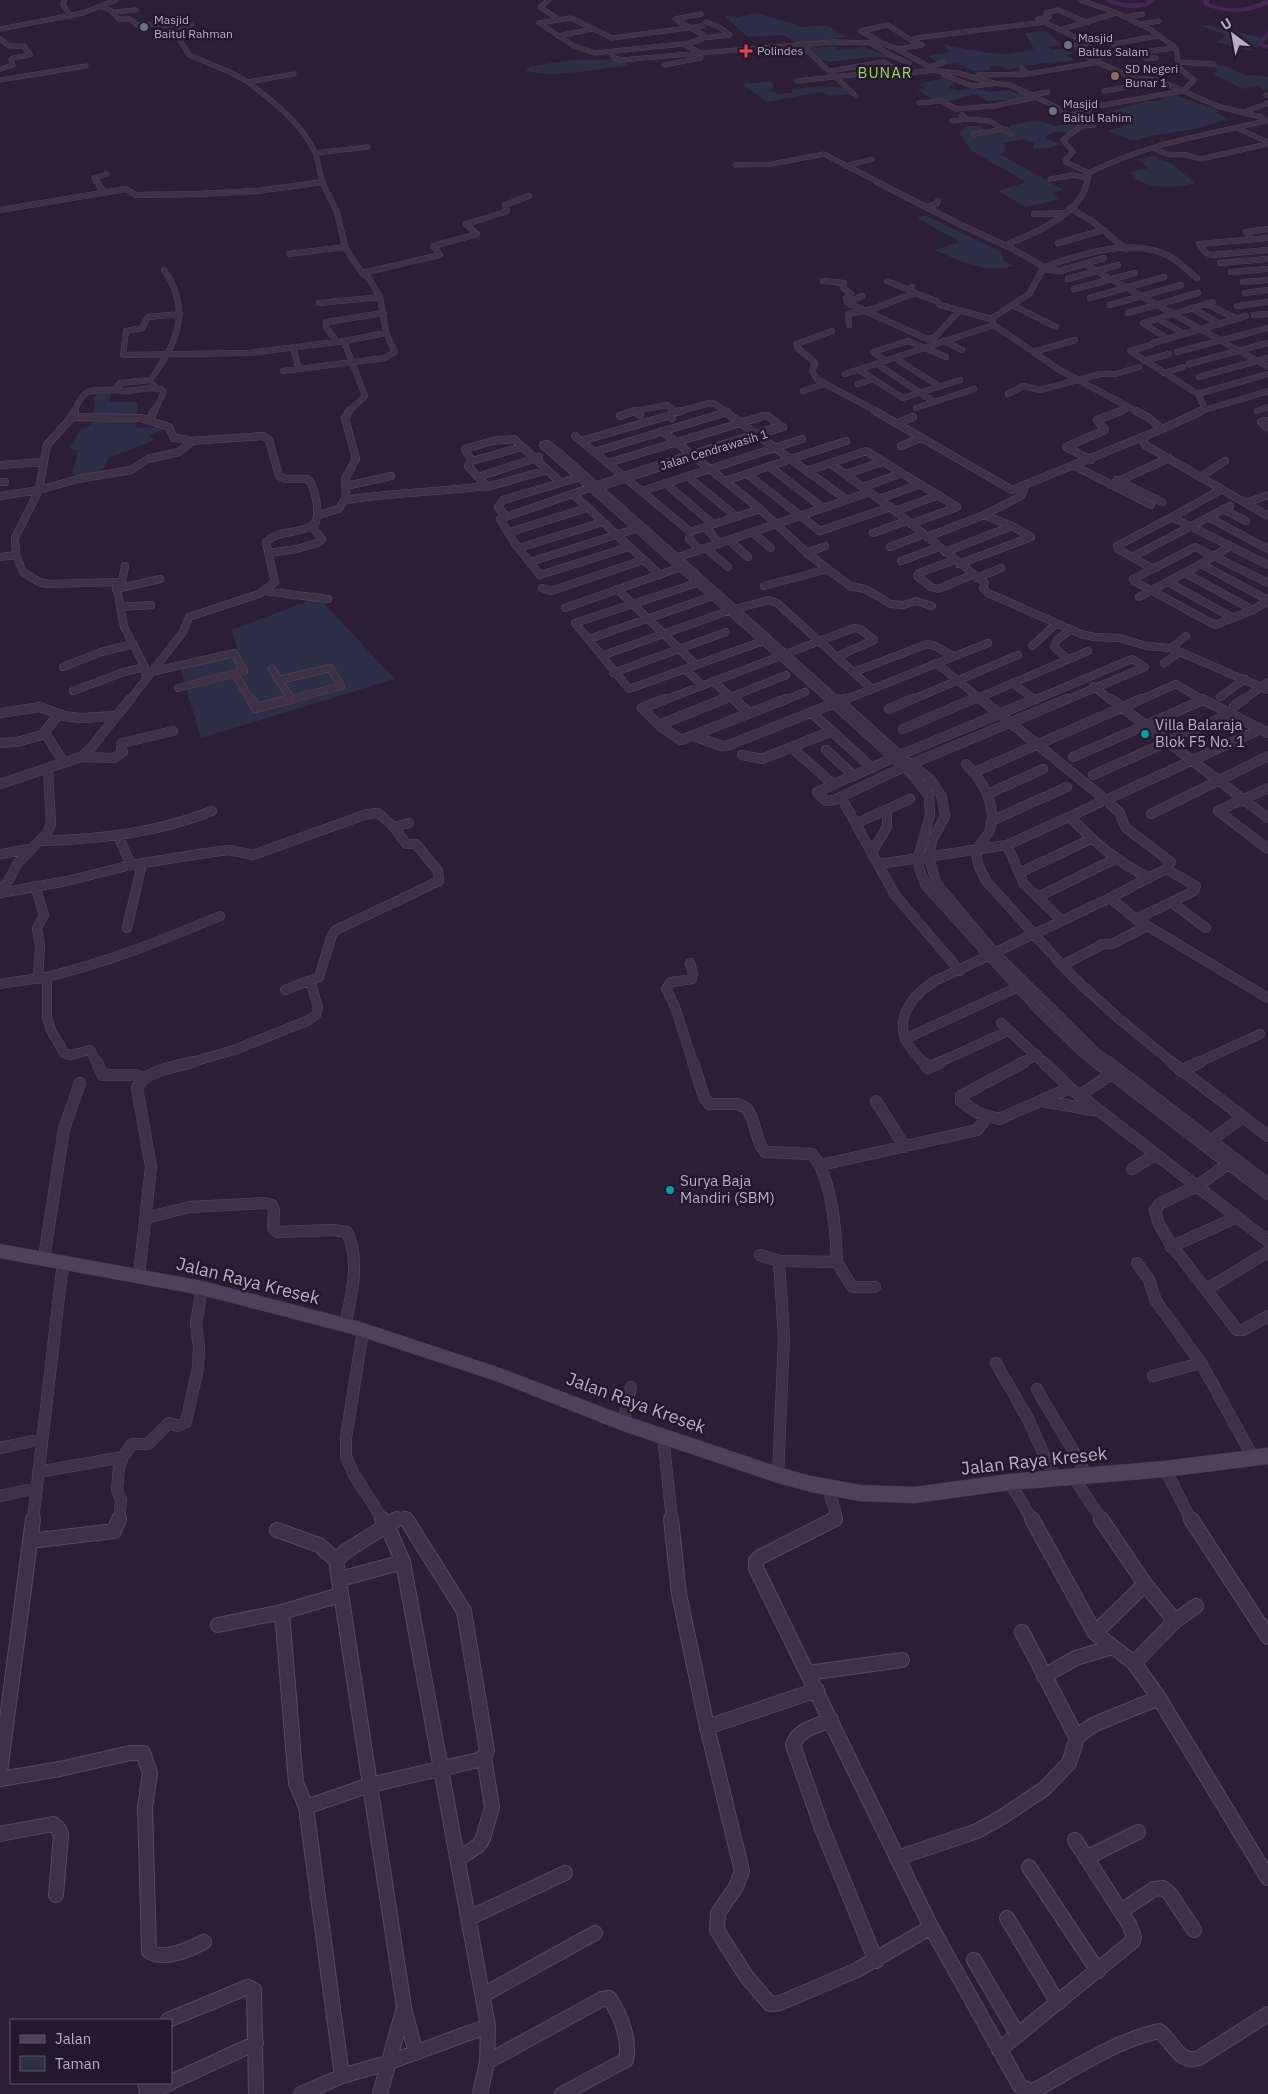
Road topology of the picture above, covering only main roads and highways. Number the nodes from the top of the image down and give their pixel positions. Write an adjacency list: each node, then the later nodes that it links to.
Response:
1 (0, 1251): 2 (main road, Jalan Raya Kresek)
2 (1261, 1456)

